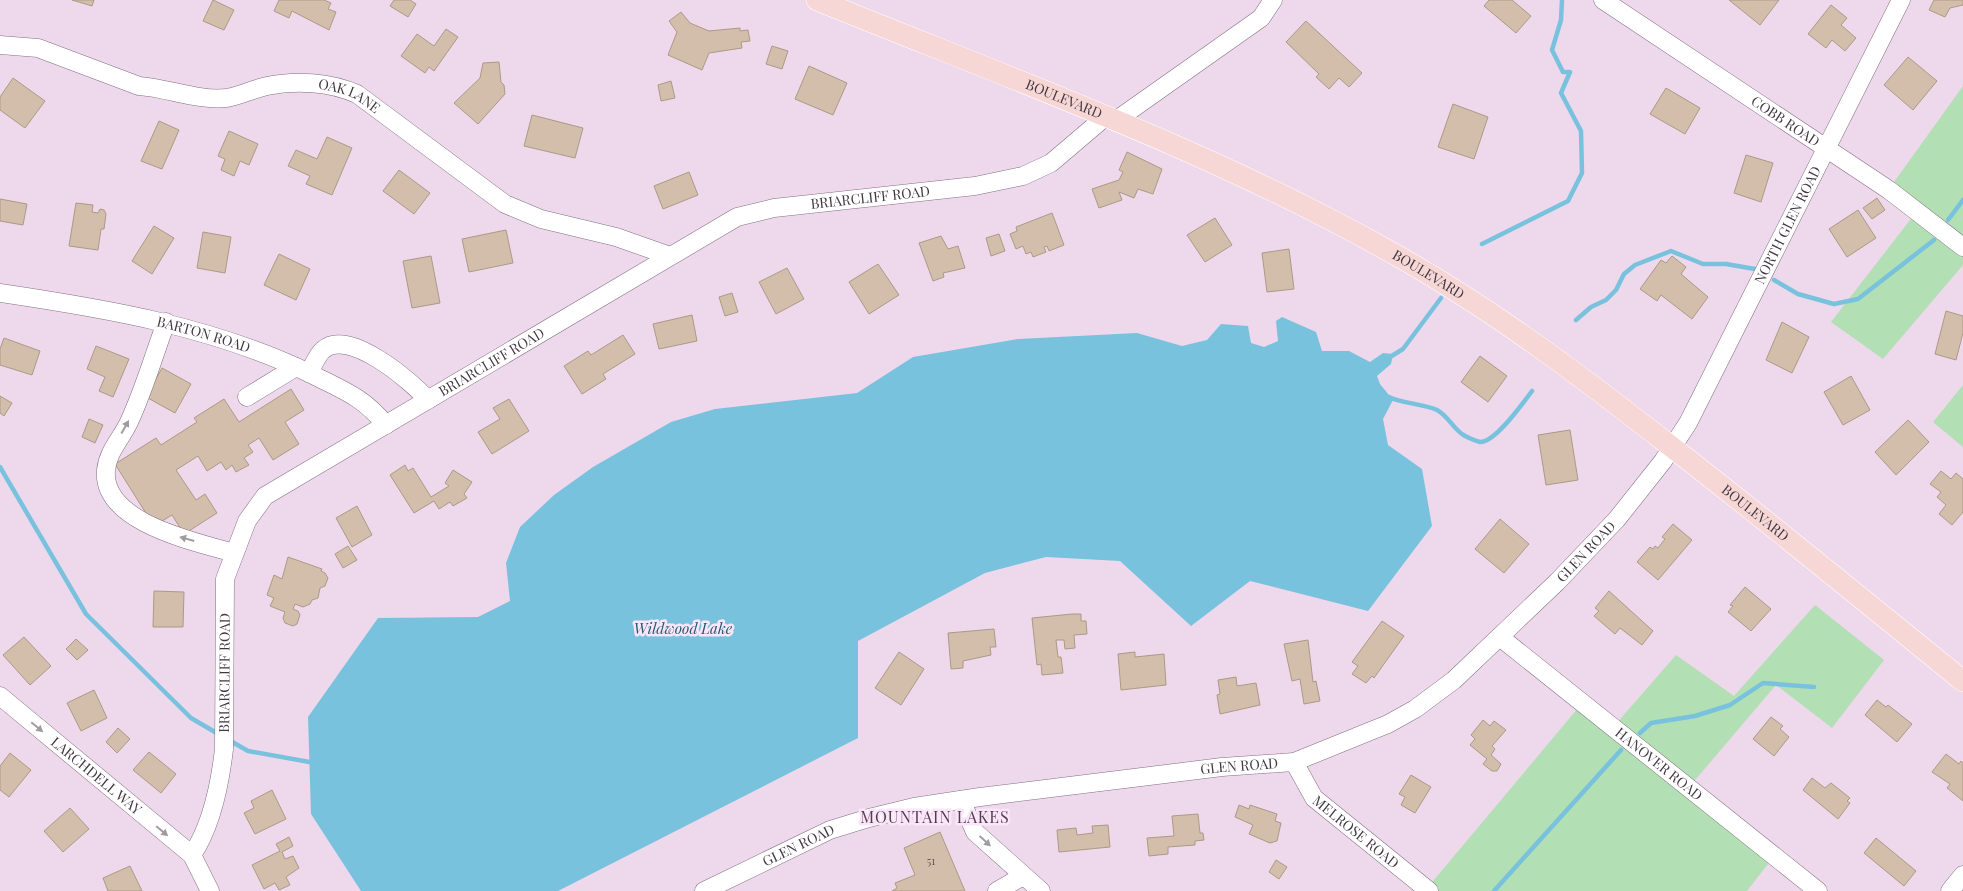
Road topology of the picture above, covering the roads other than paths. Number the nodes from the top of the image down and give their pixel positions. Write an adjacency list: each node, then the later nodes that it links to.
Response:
1 (817, 0): 6 (main road, BOULEVARD)
2 (1273, 0): 6 (street, BRIARCLIFF ROAD)
3 (1603, 0): 7 (street, COBB ROAD)
4 (1901, 0): 7 (street, NORTH GLEN ROAD)
5 (0, 45): 9 (street, OAK LANE)
6 (1110, 119): 9 (street, BRIARCLIFF ROAD); 16 (main road, BOULEVARD)
7 (1827, 148): 8 (street, COBB ROAD); 16 (street, NORTH GLEN ROAD)
8 (1963, 247)
9 (670, 256): 14 (street, BRIARCLIFF ROAD)
10 (0, 293): 11 (street, BARTON ROAD)
11 (166, 322): 12 (street, BARTON ROAD); 17 (street, one-way to 11)
12 (302, 370): 13 (street); 14 (street); 15 (street, BARTON ROAD)
13 (247, 396)
14 (428, 400): 15 (street, BRIARCLIFF ROAD)
15 (386, 424): 17 (street, BRIARCLIFF ROAD)
16 (1671, 446): 18 (street, GLEN ROAD); 19 (main road, BOULEVARD)
17 (234, 553): 23 (street, BRIARCLIFF ROAD)
18 (1501, 638): 21 (street, GLEN ROAD); 31 (street, HANOVER ROAD)
19 (1963, 681)
20 (0, 696): 23 (street, LARCHDELL WAY, one-way to 23)
21 (1294, 762): 22 (street, GLEN ROAD); 30 (street, MELROSE ROAD)
22 (961, 800): 25 (street, one-way to 25); 27 (street, GLEN ROAD)
23 (192, 855): 26 (street)
24 (1963, 875): 32 (street)
25 (1022, 876): 28 (street); 29 (street)
26 (210, 891)
27 (704, 891)
28 (997, 891)
29 (1042, 891)
30 (1429, 891)
31 (1818, 891)
32 (1950, 891)

